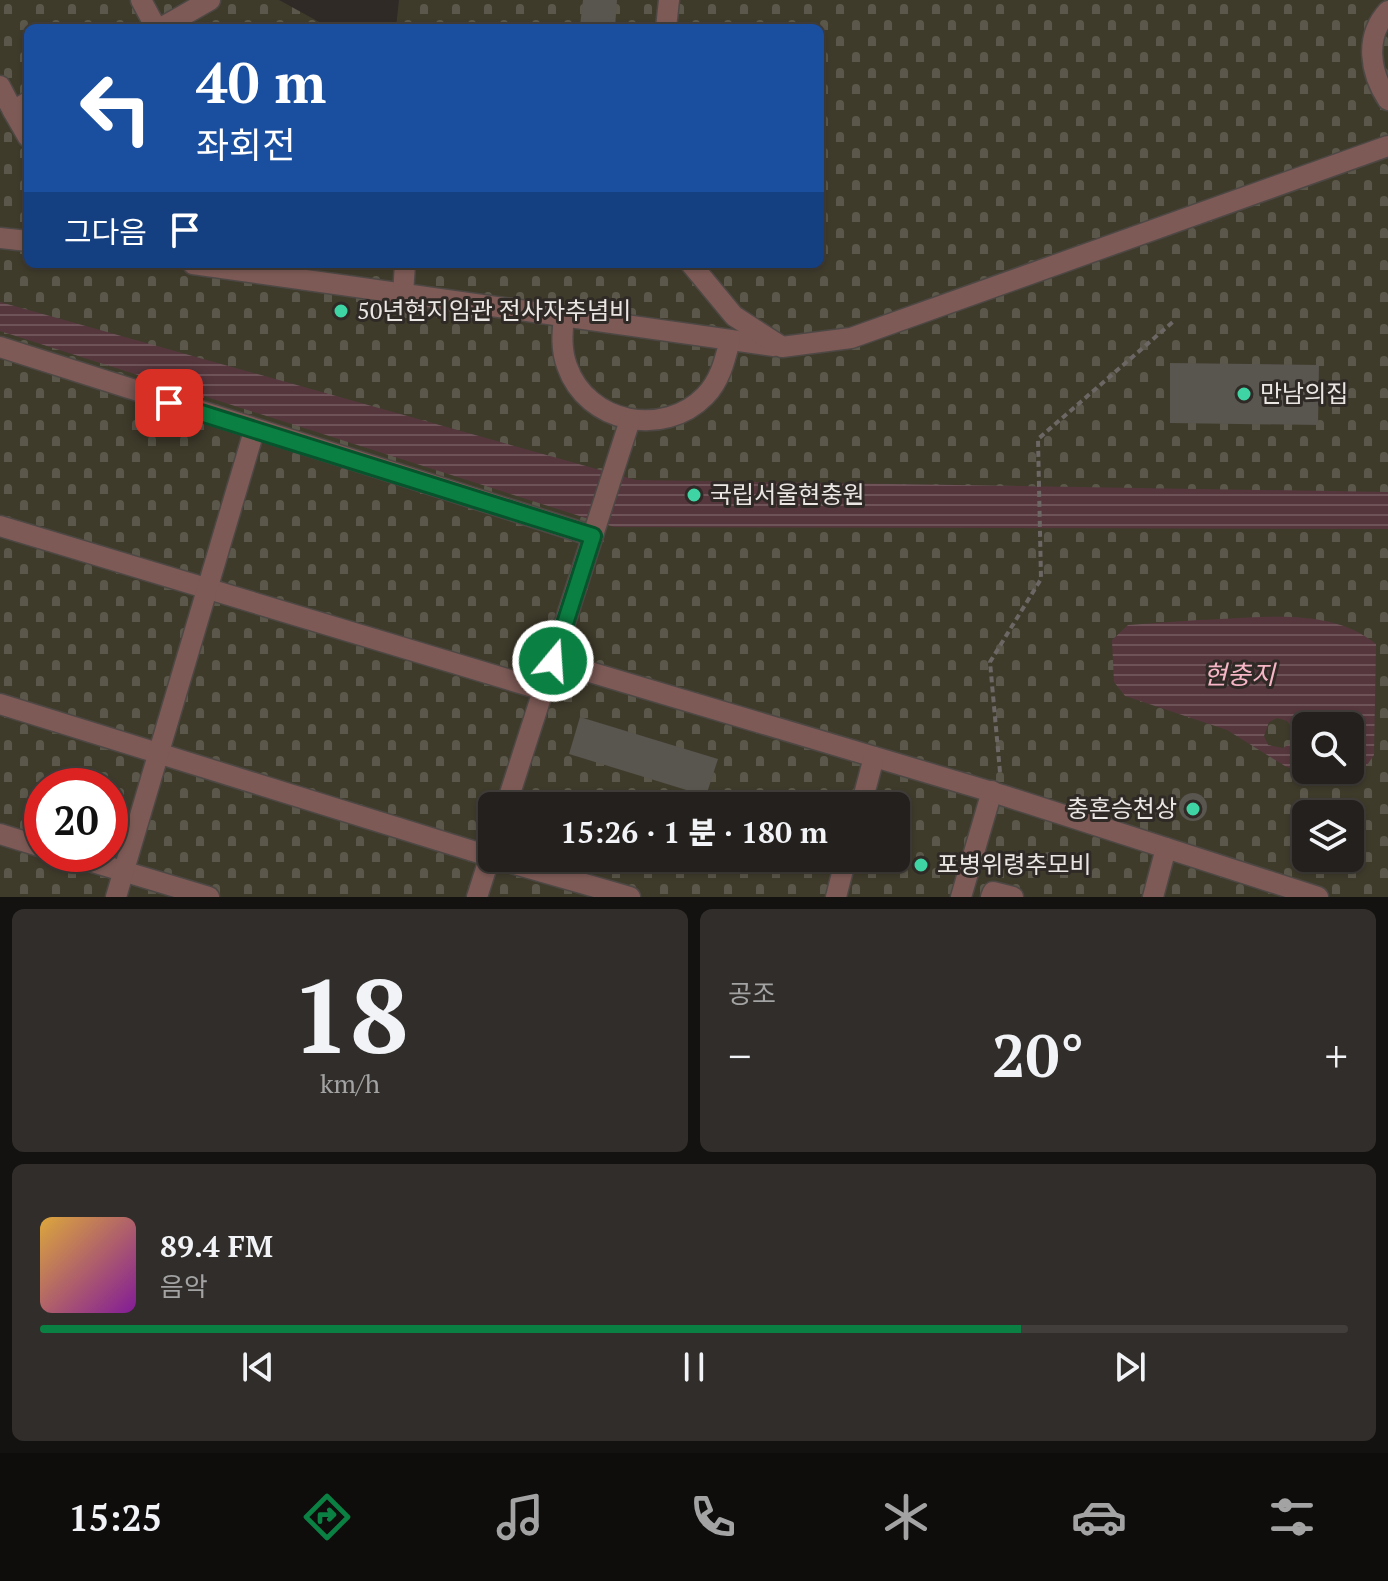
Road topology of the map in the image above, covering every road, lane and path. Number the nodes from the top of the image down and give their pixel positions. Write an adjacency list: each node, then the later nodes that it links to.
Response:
1 (141, 0): 5 (lane)
2 (210, 0): 6 (lane)
3 (669, 0): 7 (lane)
4 (1388, 11): 9 (lane)
5 (156, 24)
6 (165, 24)
7 (666, 24)
8 (0, 86): 10 (lane)
9 (1388, 100)
10 (21, 106)
11 (1388, 146): 22 (lane)
12 (0, 238): 13 (lane)
13 (24, 241)
14 (221, 268): 17 (lane)
15 (405, 268): 17 (lane)
16 (694, 268): 22 (lane)
17 (403, 294): 18 (lane)
18 (564, 317): 20 (lane); 23 (lane)
19 (1175, 320): 35 (path)
20 (730, 340): 22 (lane); 23 (lane)
21 (0, 347): 24 (lane)
22 (782, 347)
23 (630, 420): 26 (lane)
24 (254, 431): 26 (lane); 27 (lane)
25 (0, 526): 27 (lane)
26 (593, 536): 28 (lane)
27 (207, 589): 29 (lane); 31 (lane)
28 (553, 661): 29 (lane); 32 (lane)
29 (543, 690): 33 (lane)
30 (0, 704): 31 (lane)
31 (159, 754): 39 (lane); 40 (lane)
32 (874, 757): 34 (lane); 35 (lane)
33 (510, 792)
34 (865, 792)
35 (997, 793): 38 (lane); 51 (lane)
36 (0, 834): 37 (lane)
37 (24, 841)
38 (1166, 848): 45 (lane); 54 (lane)
39 (478, 851)
40 (128, 859)
41 (124, 872): 46 (lane); 47 (lane)
42 (486, 872): 48 (lane)
43 (548, 872): 49 (lane)
44 (842, 872): 50 (lane)
45 (1311, 896)
46 (116, 897)
47 (209, 897)
48 (477, 897)
49 (630, 897)
50 (836, 897)
51 (961, 897)
52 (991, 897): 53 (lane)
53 (1013, 897)
54 (1153, 897)

